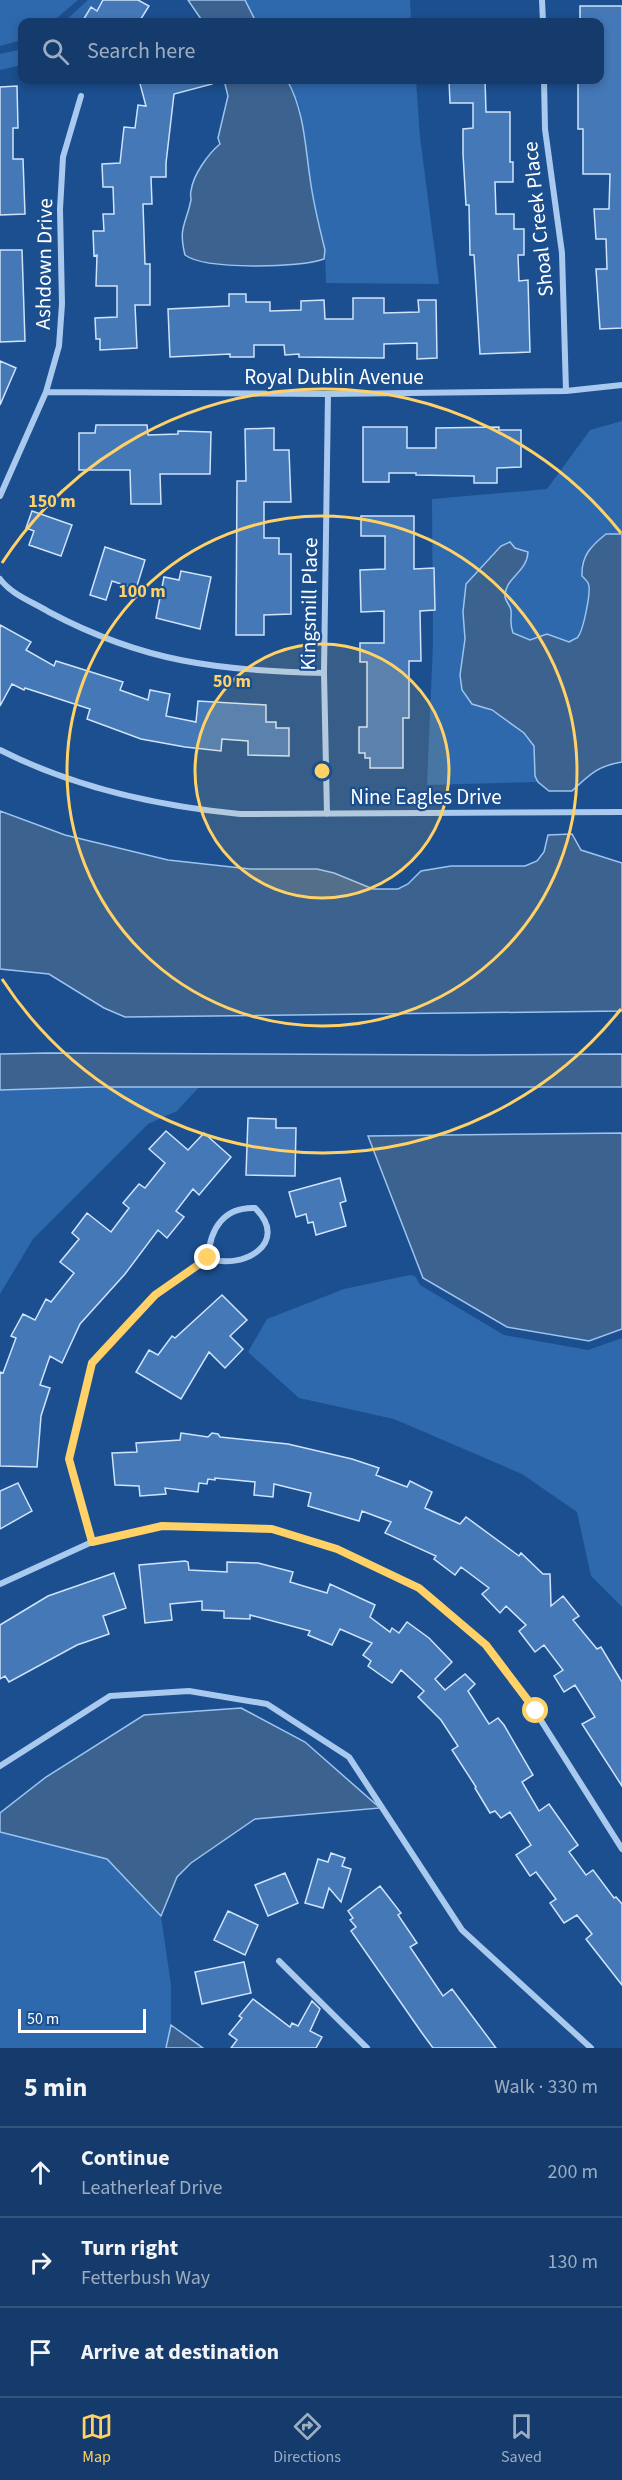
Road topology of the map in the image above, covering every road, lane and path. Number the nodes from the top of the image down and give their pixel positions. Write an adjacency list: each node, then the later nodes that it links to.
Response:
1 (542, 0): 2 (street)
2 (543, 18)
3 (544, 84): 6 (street, Shoal Creek Place)
4 (81, 96): 7 (street, Ashdown Drive)
5 (622, 385): 6 (street, Royal Dublin Avenue)
6 (566, 391): 8 (street, Royal Dublin Avenue)
7 (46, 392): 8 (street, Royal Dublin Avenue); 9 (street, Ashdown Drive)
8 (328, 394): 11 (street, Kingsmill Place)
9 (0, 496)
10 (0, 579): 11 (street)
11 (324, 673): 14 (street, Kingsmill Place)
12 (0, 750): 14 (street, Nine Eagles Drive)
13 (622, 810): 14 (street, Nine Eagles Drive)
14 (327, 814)
15 (208, 1258): 15 (street); 16 (street)
16 (92, 1542): 17 (street); 19 (street)
17 (0, 1584)
18 (0, 1766): 22 (street)
19 (622, 1849)
20 (279, 1961): 21 (street)
21 (367, 2048)
22 (591, 2048)

